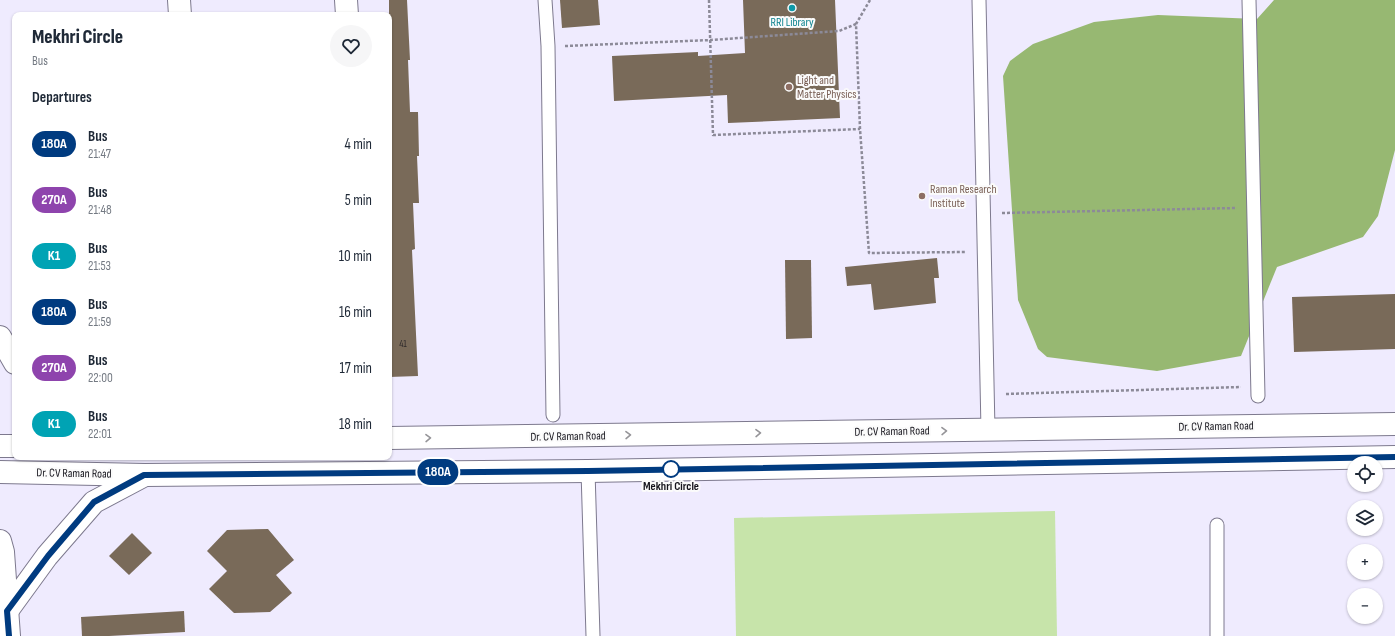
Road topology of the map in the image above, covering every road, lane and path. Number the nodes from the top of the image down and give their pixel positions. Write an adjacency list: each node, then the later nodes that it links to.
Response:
1 (180, 0): 8 (main road)
2 (346, 0): 9 (main road)
3 (545, 0): 12 (lane)
4 (709, 0): 11 (path)
5 (870, 0): 10 (path)
6 (979, 0): 15 (lane)
7 (1249, 0): 14 (lane)
8 (180, 12)
9 (347, 12)
10 (856, 24): 11 (path); 13 (path)
11 (711, 40): 12 (path); 13 (path)
12 (548, 46): 21 (lane)
13 (860, 129): 16 (path)
14 (1253, 208): 15 (path); 19 (lane)
15 (984, 214): 16 (lane)
16 (984, 252): 20 (lane)
17 (0, 337): 18 (main road)
18 (12, 358)
19 (1257, 391): 20 (path)
20 (988, 394): 23 (lane)
21 (553, 415)
22 (1395, 424): 23 (main road, Dr. CV Raman Road)
23 (988, 430): 24 (main road, Dr. CV Raman Road, one-way to 23)
24 (392, 438)
25 (1395, 457): 26 (main road, Dr. CV Raman Road)
26 (588, 471): 28 (main road, Dr. CV Raman Road); 33 (lane)
27 (0, 472): 28 (main road, Dr. CV Raman Road)
28 (144, 475): 31 (main road)
29 (1217, 525): 34 (lane)
30 (0, 541): 31 (main road)
31 (7, 611): 32 (main road)
32 (9, 636)
33 (593, 636)
34 (1217, 636)

